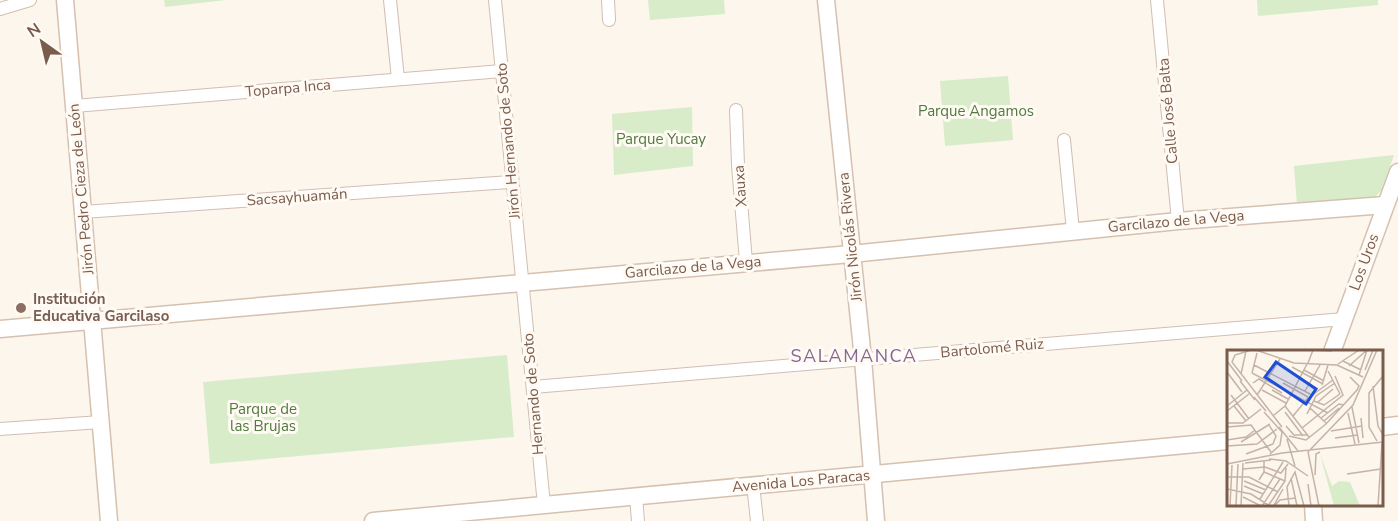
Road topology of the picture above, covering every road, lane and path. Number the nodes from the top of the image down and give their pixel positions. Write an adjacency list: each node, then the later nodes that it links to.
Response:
1 (30, 0): 8 (street)
2 (65, 0): 12 (street, Jirón Pedro Cieza de León)
3 (390, 0): 11 (street)
4 (495, 0): 10 (street, Jirón Hernando de Soto)
5 (608, 0): 9 (street)
6 (826, 0): 21 (street, Jirón Nicolás Rivera)
7 (1157, 0): 19 (street, Calle José Balta)
8 (0, 9)
9 (609, 20)
10 (502, 70): 11 (street, Toparpa Inca); 16 (street, Jirón Hernando de Soto)
11 (398, 79): 12 (street, Toparpa Inca)
12 (74, 106): 18 (street, Jirón Pedro Cieza de León)
13 (736, 110): 22 (street, Xauxa)
14 (1064, 140): 20 (street)
15 (1398, 172): 17 (street, Los Uros)
16 (511, 182): 18 (street, Sacsayhuamán); 23 (street, Jirón Hernando de Soto)
17 (1385, 205): 19 (street, Garcilazo de la Vega); 24 (street, Los Uros)
18 (83, 212): 25 (street, Jirón Pedro Cieza de León)
19 (1178, 221): 20 (street, Garcilazo de la Vega)
20 (1073, 231): 21 (street, Garcilazo de la Vega)
21 (851, 254): 22 (street, Garcilazo de la Vega); 28 (street, Jirón Nicolás Rivera)
22 (746, 262): 23 (street, Garcilazo de la Vega)
23 (522, 283): 25 (street, Garcilazo de la Vega); 29 (street, Hernando de Soto)
24 (1344, 319): 27 (street, Los Uros); 28 (street, Bartolomé Ruiz)
25 (93, 321): 26 (street, Garcilazo de la Vega); 30 (street, Jirón Pedro Cieza de León)
26 (0, 329)
27 (1332, 350)
28 (863, 359): 29 (street, Bartolomé Ruiz); 35 (street, Jirón Nicolás Rivera)
29 (533, 387): 38 (street, Hernando de Soto)
30 (101, 422): 33 (street); 40 (street, Jirón Pedro Cieza de León)
31 (1398, 425): 32 (street)
32 (1383, 427)
33 (0, 429)
34 (1227, 441): 35 (street, Avenida Los Paracas)
35 (873, 475): 36 (street, Avenida Los Paracas); 44 (street, Jirón Nicolás Rivera)
36 (753, 485): 37 (street, Avenida Los Paracas); 43 (street)
37 (636, 496): 38 (street, Avenida Los Paracas); 42 (street)
38 (544, 505): 41 (street, Avenida Los Paracas)
39 (1313, 506): 45 (street)
40 (109, 521)
41 (373, 521)
42 (638, 521)
43 (757, 521)
44 (876, 521)
45 (1314, 521)

